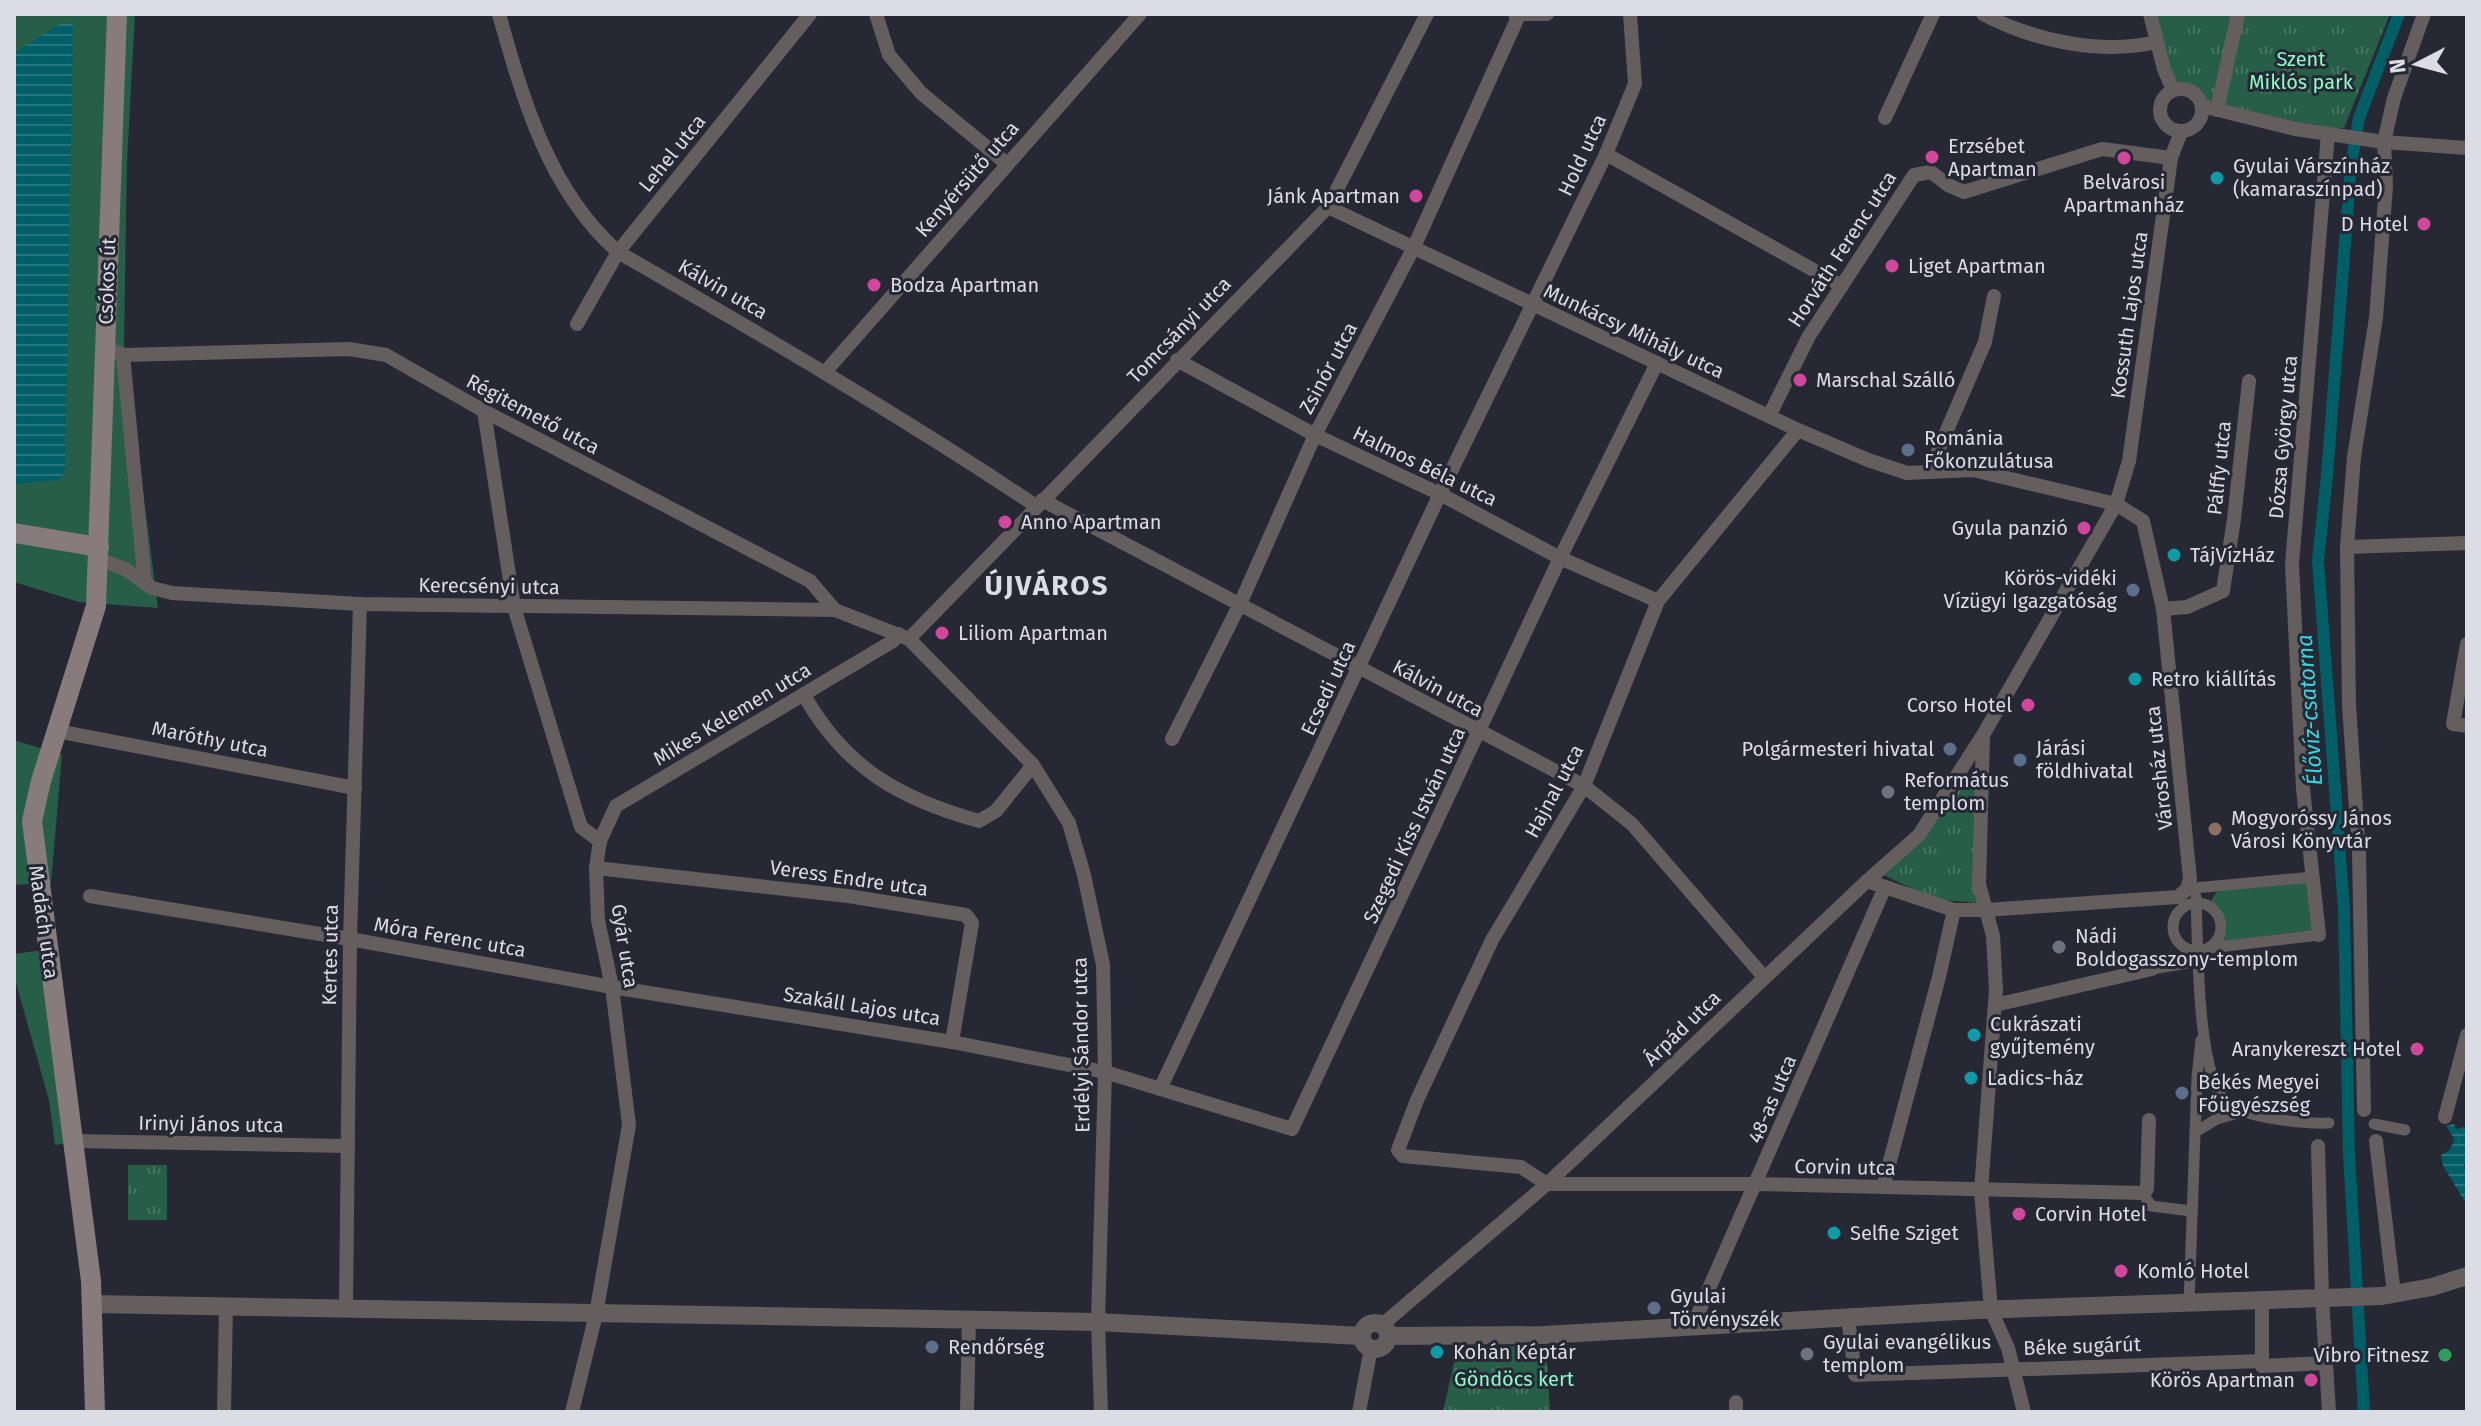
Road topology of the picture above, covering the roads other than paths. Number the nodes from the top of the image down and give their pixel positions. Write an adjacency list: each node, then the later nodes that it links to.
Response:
1 (117, 14): 33 (main road, Csókos út)
2 (499, 14): 28 (street, Kálvin utca)
3 (810, 14): 28 (street, Lehel utca)
4 (876, 14): 25 (street)
5 (1140, 14): 25 (street, Kenyérsütő utca)
6 (1427, 14): 26 (street, Tomcsányi utca)
7 (1547, 14): 14 (street)
8 (1630, 14): 23 (street, Hold utca)
9 (1933, 14): 18 (street)
10 (1983, 14): 15 (street)
11 (2150, 14): 15 (street)
12 (2238, 14): 17 (street)
13 (2424, 14): 21 (street)
14 (1517, 15): 27 (street, Zsinór utca)
15 (2157, 42): 16 (street)
16 (2173, 90): 17 (street); 19 (street)
17 (2209, 108): 19 (street); 20 (street)
18 (1885, 118)
19 (2181, 132): 24 (street, Kossuth Lajos utca)
20 (2330, 134): 21 (street); 74 (street, Dózsa György utca)
21 (2380, 141): 22 (street); 48 (street)
22 (2467, 148)
23 (1606, 154): 29 (street); 31 (street, Hold utca)
24 (2171, 158): 29 (street, Horváth Ferenc utca); 45 (street, Kossuth Lajos utca)
25 (1007, 164): 36 (street, Kenyérsütő utca)
26 (1328, 207): 27 (street, Munkácsy Mihály utca); 34 (street, Tomcsányi utca)
27 (1413, 249): 31 (street, Munkácsy Mihály utca); 41 (street, Zsinór utca)
28 (618, 252): 32 (street, Lehel utca); 36 (street, Kálvin utca)
29 (1842, 286): 39 (street, Horváth Ferenc utca)
30 (1994, 296): 42 (street)
31 (1531, 304): 35 (street, Munkácsy Mihály utca); 43 (street, Ecsedi utca)
32 (577, 324)
33 (114, 351): 38 (street, Régitemető utca); 49 (main road, Csókos út); 51 (street)
34 (1177, 360): 41 (street, Halmos Béla utca); 44 (street, Tomcsányi utca)
35 (1657, 363): 39 (street, Munkácsy Mihály utca); 50 (street, Szegedi Kiss István utca)
36 (826, 371): 44 (street, Kálvin utca)
37 (2249, 381): 56 (street, Pálffy utca)
38 (484, 411): 55 (street); 57 (street, Régitemető utca)
39 (1769, 416): 40 (street, Munkácsy Mihály utca)
40 (1798, 430): 42 (street, Munkácsy Mihály utca); 52 (street, Hajnal utca)
41 (1315, 435): 43 (street, Halmos Béla utca); 54 (street, Zsinór utca)
42 (1929, 472): 45 (street, Munkácsy Mihály utca)
43 (1440, 494): 50 (street, Halmos Béla utca); 60 (street, Ecsedi utca)
44 (1039, 503): 54 (street, Kálvin utca); 58 (street, Tomcsányi utca)
45 (2116, 504): 56 (street, Városház utca); 65 (street, Kossuth Lajos utca)
46 (14, 533): 49 (main road)
47 (2467, 543): 48 (street)
48 (2347, 547): 93 (street)
49 (99, 553): 51 (street, Kerecsényi utca); 63 (main road, Madách utca)
50 (1560, 558): 52 (street, Halmos Béla utca); 64 (street, Szegedi Kiss István utca)
51 (145, 584): 53 (street, Kerecsényi utca)
52 (1658, 601): 70 (street, Hajnal utca)
53 (360, 604): 55 (street, Kerecsényi utca); 71 (street, Kertes utca)
54 (1240, 604): 60 (street, Kálvin utca); 66 (street, Zsinór utca)
55 (514, 607): 57 (street, Kerecsényi utca); 72 (street)
56 (2163, 609): 80 (street, Városház utca)
57 (835, 610): 58 (street, Régitemető utca)
58 (904, 636): 61 (street, Mikes Kelemen utca); 67 (street, Erdélyi Sándor utca)
59 (2467, 644): 62 (street)
60 (1360, 668): 64 (street, Kálvin utca); 92 (street, Ecsedi utca)
61 (804, 695): 67 (street); 72 (street, Mikes Kelemen utca)
62 (2467, 726)
63 (57, 731): 71 (street, Maróthy utca); 101 (main road, Madách utca)
64 (1480, 733): 70 (street, Kálvin utca); 92 (street, Szegedi Kiss István utca)
65 (1983, 735): 68 (street, Árpád utca); 69 (street)
66 (1172, 739)
67 (1033, 765): 91 (street, Erdélyi Sándor utca)
68 (1962, 767): 69 (street); 75 (street, Árpád utca)
69 (1982, 773): 80 (street)
70 (1584, 786): 85 (street, Kálvin utca); 105 (street, Hajnal utca)
71 (355, 788): 82 (street, Kertes utca)
72 (600, 841): 73 (street, Gyár utca)
73 (596, 868): 86 (street, Gyár utca); 90 (street, Veress Endre utca)
74 (2313, 877): 78 (street); 81 (street, Dózsa György utca)
75 (1867, 881): 76 (street); 85 (street, Árpád utca)
76 (1885, 887): 79 (street); 106 (street, 48-as utca)
77 (90, 896): 82 (street, Móra Ferenc utca)
78 (2196, 896): 83 (street); 83 (street); 83 (street)
79 (1954, 910): 80 (street); 107 (street)
80 (1985, 910): 87 (street)
81 (2319, 935): 83 (street)
82 (350, 939): 86 (street, Móra Ferenc utca); 103 (street, Kertes utca)
83 (2202, 953): 84 (street); 88 (street)
84 (2152, 969): 87 (street)
85 (1764, 977): 105 (street, Árpád utca)
86 (612, 987): 90 (street, Szakáll Lajos utca); 120 (street, Gyár utca)
87 (1995, 1005): 108 (street)
88 (2203, 1024): 94 (street); 100 (street)
89 (2467, 1035): 95 (street)
90 (952, 1042): 91 (street, Szakáll Lajos utca)
91 (1105, 1072): 92 (street, Szegedi Kiss István utca); 123 (street, Erdélyi Sándor utca)
92 (1160, 1089)
93 (2364, 1110)
94 (2242, 1112): 97 (street); 100 (street)
95 (2445, 1117)
96 (2149, 1120): 109 (street)
97 (2329, 1123)
98 (2374, 1124): 99 (street)
99 (2405, 1130)
100 (2195, 1132): 110 (street)
101 (73, 1141): 103 (street, Irinyi János utca); 115 (main road, Madách utca)
102 (2376, 1141): 112 (street)
103 (348, 1146): 118 (street, Kertes utca)
104 (2318, 1146): 113 (street)
105 (1547, 1184): 106 (street, Corvin utca); 125 (street, Árpád utca)
106 (1757, 1184): 107 (street, Corvin utca); 124 (street, 48-as utca)
107 (1883, 1187): 108 (street, Corvin utca)
108 (1981, 1191): 109 (street, Corvin utca); 119 (street)
109 (2143, 1193): 110 (street, Corvin utca)
110 (2192, 1211): 116 (street)
111 (2467, 1279): 112 (street)
112 (2388, 1295): 113 (street)
113 (2322, 1298): 114 (street); 128 (street)
114 (2262, 1301): 116 (street); 127 (street)
115 (92, 1304): 117 (street); 130 (main road, Madách utca)
116 (2189, 1304): 119 (street)
117 (226, 1307): 118 (street); 131 (street)
118 (346, 1308): 120 (street)
119 (1991, 1310): 121 (street); 129 (street)
120 (596, 1314): 122 (street); 132 (street, Gyár utca)
121 (1848, 1317): 124 (street); 129 (street, Béke sugárút)
122 (969, 1320): 123 (street); 133 (street)
123 (1098, 1322): 126 (street); 134 (street, Erdélyi Sándor utca)
124 (1693, 1325): 125 (street)
125 (1389, 1329): 126 (street)
126 (1367, 1342): 135 (street)
127 (2262, 1361): 128 (street, Béke sugárút); 129 (street, Béke sugárút)
128 (2326, 1363): 137 (street)
129 (2014, 1370): 136 (street)
130 (95, 1412)
131 (224, 1412)
132 (572, 1412)
133 (967, 1412)
134 (1101, 1412)
135 (1359, 1412)
136 (2024, 1412)
137 (2329, 1412)

